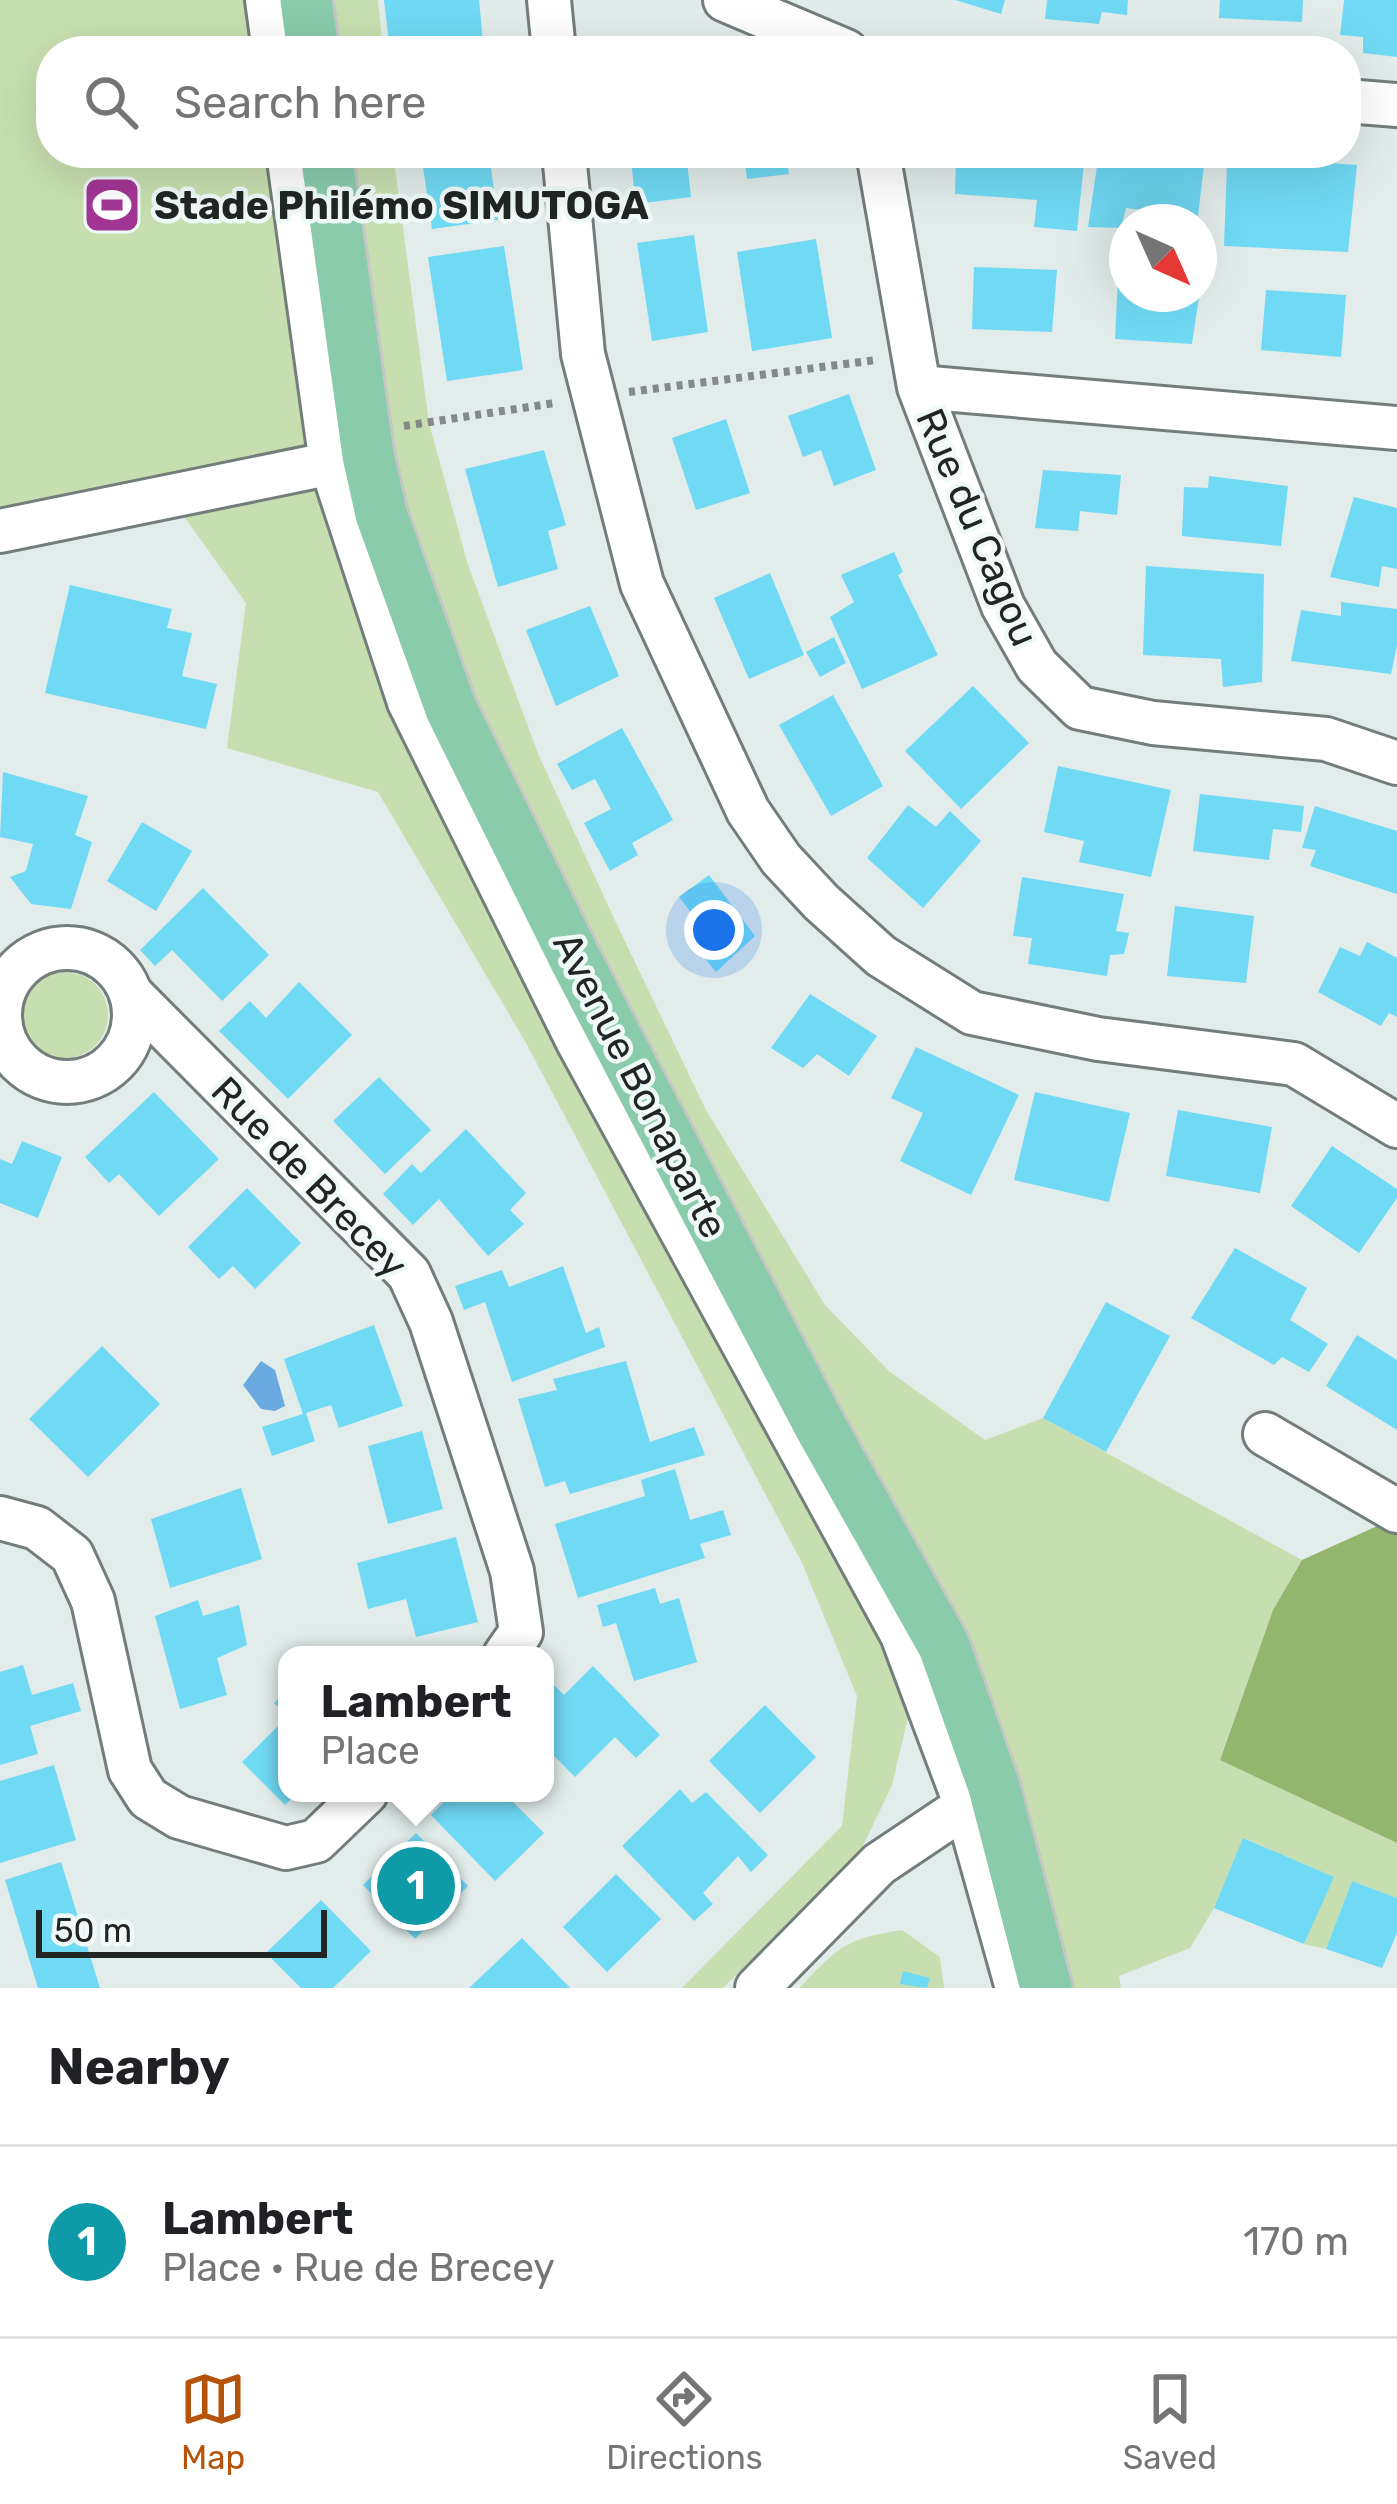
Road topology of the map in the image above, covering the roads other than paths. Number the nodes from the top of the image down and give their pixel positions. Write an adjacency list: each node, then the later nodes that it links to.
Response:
1 (268, 0): 5 (street)
2 (306, 0): 6 (main road)
3 (549, 0): 7 (street)
4 (725, 0): 8 (street)
5 (272, 36)
6 (311, 36)
7 (553, 36)
8 (810, 36)
9 (1361, 102): 10 (street)
10 (1397, 105)
11 (291, 168): 17 (street)
12 (327, 168): 17 (main road, Avenue Bonaparte)
13 (565, 168): 23 (street)
14 (881, 168): 15 (street, Rue du Cagou)
15 (916, 371): 16 (street); 19 (street, Rue du Cagou)
16 (1397, 428)
17 (355, 450): 18 (street); 28 (main road, Avenue Bonaparte)
18 (0, 531)
19 (1397, 763)
20 (133, 996): 21 (street, Rue de Brecey); 22 (street); 22 (street, Rue de Brecey)
21 (195, 1056): 22 (street, Rue de Brecey); 27 (street, Rue de Brecey)
22 (118, 1059)
23 (1397, 1126)
24 (1265, 1434): 25 (street)
25 (1397, 1510)
26 (0, 1518): 29 (street)
27 (512, 1646)
28 (980, 1797): 30 (street); 31 (street); 32 (main road, Avenue Bonaparte)
29 (357, 1802)
30 (757, 1988)
31 (1018, 1988)
32 (1046, 1988)

